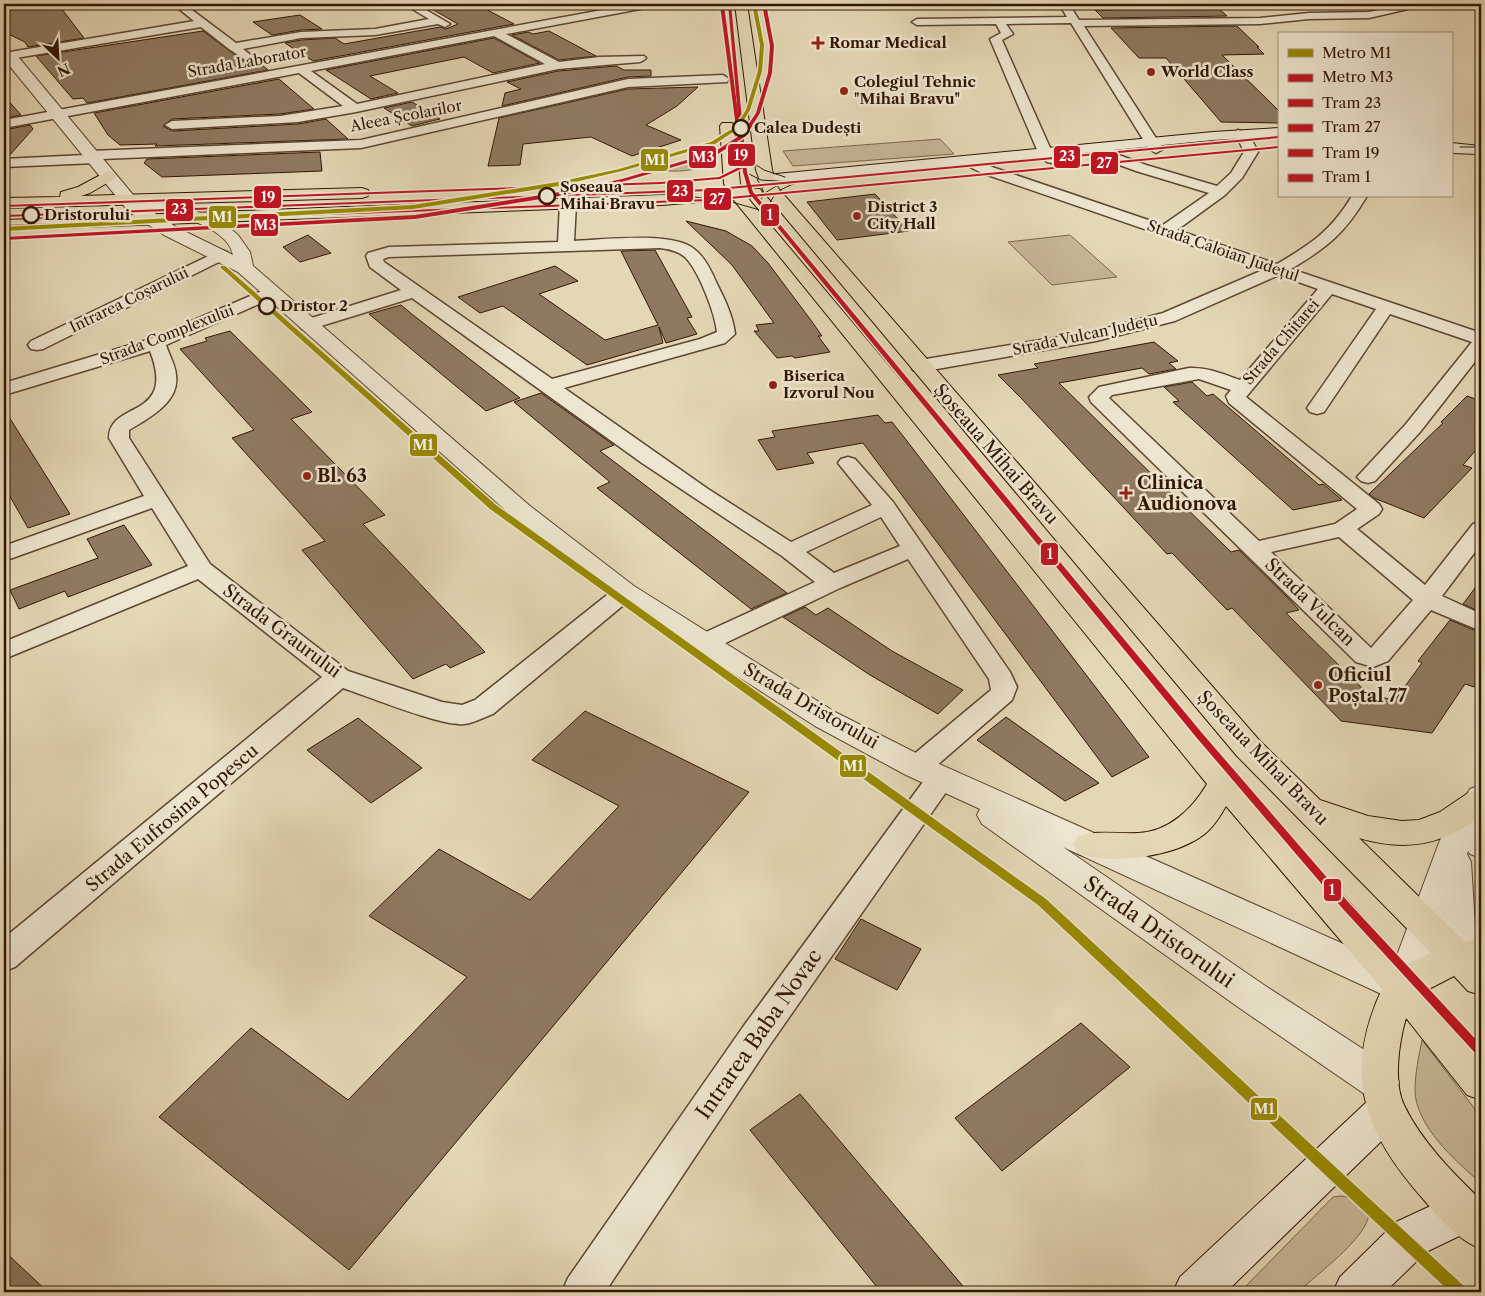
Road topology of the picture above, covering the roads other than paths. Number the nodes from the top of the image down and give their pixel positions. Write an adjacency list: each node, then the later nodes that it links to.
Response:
1 (178, 4): 14 (street)
2 (409, 4): 10 (street)
3 (651, 4): 15 (street, Strada Laborator)
4 (934, 4): 8 (street)
5 (1064, 4): 12 (street)
6 (1405, 4): 12 (street)
7 (742, 5): 8 (street); 44 (main road, Șoseaua Mihai Bravu)
8 (786, 5)
9 (982, 10): 11 (street)
10 (438, 21): 16 (street); 17 (street)
11 (994, 21): 12 (street); 13 (street); 42 (street)
12 (1075, 21): 37 (street)
13 (917, 22)
14 (202, 24): 17 (street); 18 (street)
15 (496, 33): 16 (street, Strada Laborator); 20 (street)
16 (469, 38): 21 (street, Strada Laborator)
17 (234, 47): 23 (street)
18 (5, 53): 27 (street, Strada Dristorului)
19 (640, 58): 20 (street)
20 (557, 66): 22 (street)
21 (301, 69): 23 (street, Strada Laborator); 26 (street)
22 (522, 73): 25 (street); 26 (street)
23 (270, 74): 27 (street, Strada Laborator)
24 (723, 79): 25 (street, Aleea Școlarilor)
25 (564, 98): 39 (street, Aleea Școlarilor)
26 (354, 108): 28 (street)
27 (57, 114): 29 (street, Strada Laborator); 43 (street, Strada Dristorului)
28 (258, 121): 30 (street); 39 (street)
29 (4, 124)
30 (172, 125)
31 (727, 126): 45 (main road)
32 (1278, 132): 33 (street)
33 (1242, 137): 34 (street); 37 (street); 54 (street)
34 (1278, 139)
35 (1452, 142): 36 (street)
36 (1481, 144)
37 (1154, 146): 41 (street); 42 (street)
38 (1452, 148): 40 (street)
39 (244, 149): 43 (street, Aleea Școlarilor)
40 (1481, 150)
41 (1103, 154): 42 (street); 54 (street)
42 (1048, 156): 47 (street)
43 (93, 157): 46 (street, Aleea Școlarilor); 48 (street, Strada Dristorului)
44 (763, 160): 45 (main road); 49 (main road, Șoseaua Mihai Bravu)
45 (730, 162): 50 (main road)
46 (4, 163)
47 (972, 163): 49 (street); 65 (street, Strada Caloian Județul)
48 (108, 176): 56 (street, Strada Dristorului); 57 (main road)
49 (768, 185): 50 (main road); 60 (main road, Șoseaua Mihai Bravu)
50 (734, 188): 51 (main road); 61 (main road, Șoseaua Mihai Bravu)
51 (672, 189): 52 (main road); 59 (main road)
52 (412, 191)
53 (373, 192): 56 (main road)
54 (1220, 192): 65 (street)
55 (1359, 198): 69 (street, Strada Vulcan Județu)
56 (126, 199): 57 (main road); 62 (street); 63 (street, Strada Dristorului)
57 (40, 201): 58 (main road)
58 (4, 202)
59 (568, 204): 62 (main road); 66 (street)
60 (786, 210): 61 (main road); 78 (main road, Șoseaua Mihai Bravu)
61 (753, 214): 102 (main road, Șoseaua Mihai Bravu)
62 (202, 217): 63 (main road); 68 (street)
63 (153, 219): 64 (main road); 67 (street, Strada Dristorului)
64 (4, 225)
65 (1165, 231): 69 (street, Strada Caloian Județul)
66 (566, 246): 72 (street); 79 (street)
67 (221, 256): 68 (street, Strada Dristorului); 77 (street, Intrarea Coșarului)
68 (244, 268): 71 (street, Strada Dristorului)
69 (1279, 269): 70 (street, Strada Caloian Județul); 78 (street, Strada Vulcan Județu)
70 (1329, 286): 73 (street, Strada Caloian Județul); 81 (street, Strada Chitarei)
71 (271, 292): 74 (street, Strada Dristorului); 76 (street, Strada Complexului)
72 (414, 292): 74 (street); 79 (street)
73 (1387, 306): 75 (street, Strada Caloian Județul); 82 (street)
74 (308, 325): 95 (street, Strada Dristorului)
75 (1481, 341): 84 (street)
76 (156, 343): 80 (street, Strada Complexului); 85 (street, Strada Graurului)
77 (37, 345)
78 (920, 366): 104 (main road, Șoseaua Mihai Bravu)
79 (550, 386): 91 (street)
80 (4, 389)
81 (1239, 393): 87 (street, Strada Vulcan); 90 (street)
82 (1317, 408)
83 (848, 463): 86 (street, Intrarea Baba Novac)
84 (1368, 477)
85 (156, 499): 92 (street); 93 (street, Strada Graurului)
86 (885, 507): 89 (street, Intrarea Baba Novac); 91 (street)
87 (1343, 529): 90 (street, Strada Vulcan); 96 (street)
88 (1481, 529): 96 (street, Strada Vulcan)
89 (914, 548): 94 (street); 101 (street, Intrarea Baba Novac)
90 (1256, 549): 96 (street, Strada Vulcan)
91 (790, 550): 94 (street)
92 (4, 554)
93 (201, 569): 99 (street); 100 (street, Strada Graurului)
94 (832, 583): 98 (street)
95 (625, 592): 98 (street, Strada Dristorului); 100 (street, Strada Graurului)
96 (1427, 599): 97 (street)
97 (1481, 623)
98 (704, 643): 101 (street, Strada Dristorului)
99 (4, 651)
100 (338, 677): 108 (street, Strada Eufrosina Popescu)
101 (929, 773): 106 (street, Strada Dristorului); 112 (street, Strada Dristorului); 114 (street, Intrarea Baba Novac)
102 (1224, 783): 106 (main road); 110 (main road, Șoseaua Mihai Bravu)
103 (1480, 799): 104 (main road); 105 (street)
104 (1308, 807): 107 (main road, Șoseaua Mihai Bravu)
105 (1469, 843): 107 (street); 109 (street)
106 (1089, 845): 110 (street, Strada Dristorului)
107 (1426, 924): 109 (main road, Șoseaua Mihai Bravu); 110 (street)
108 (4, 957)
109 (1474, 963): 110 (main road)
110 (1403, 988): 111 (main road, Șoseaua Mihai Bravu); 112 (main road)
111 (1481, 1082)
112 (1383, 1096): 113 (main road); 115 (street)
113 (1472, 1220): 116 (street)
114 (582, 1292)
115 (1195, 1292)
116 (1355, 1292)

